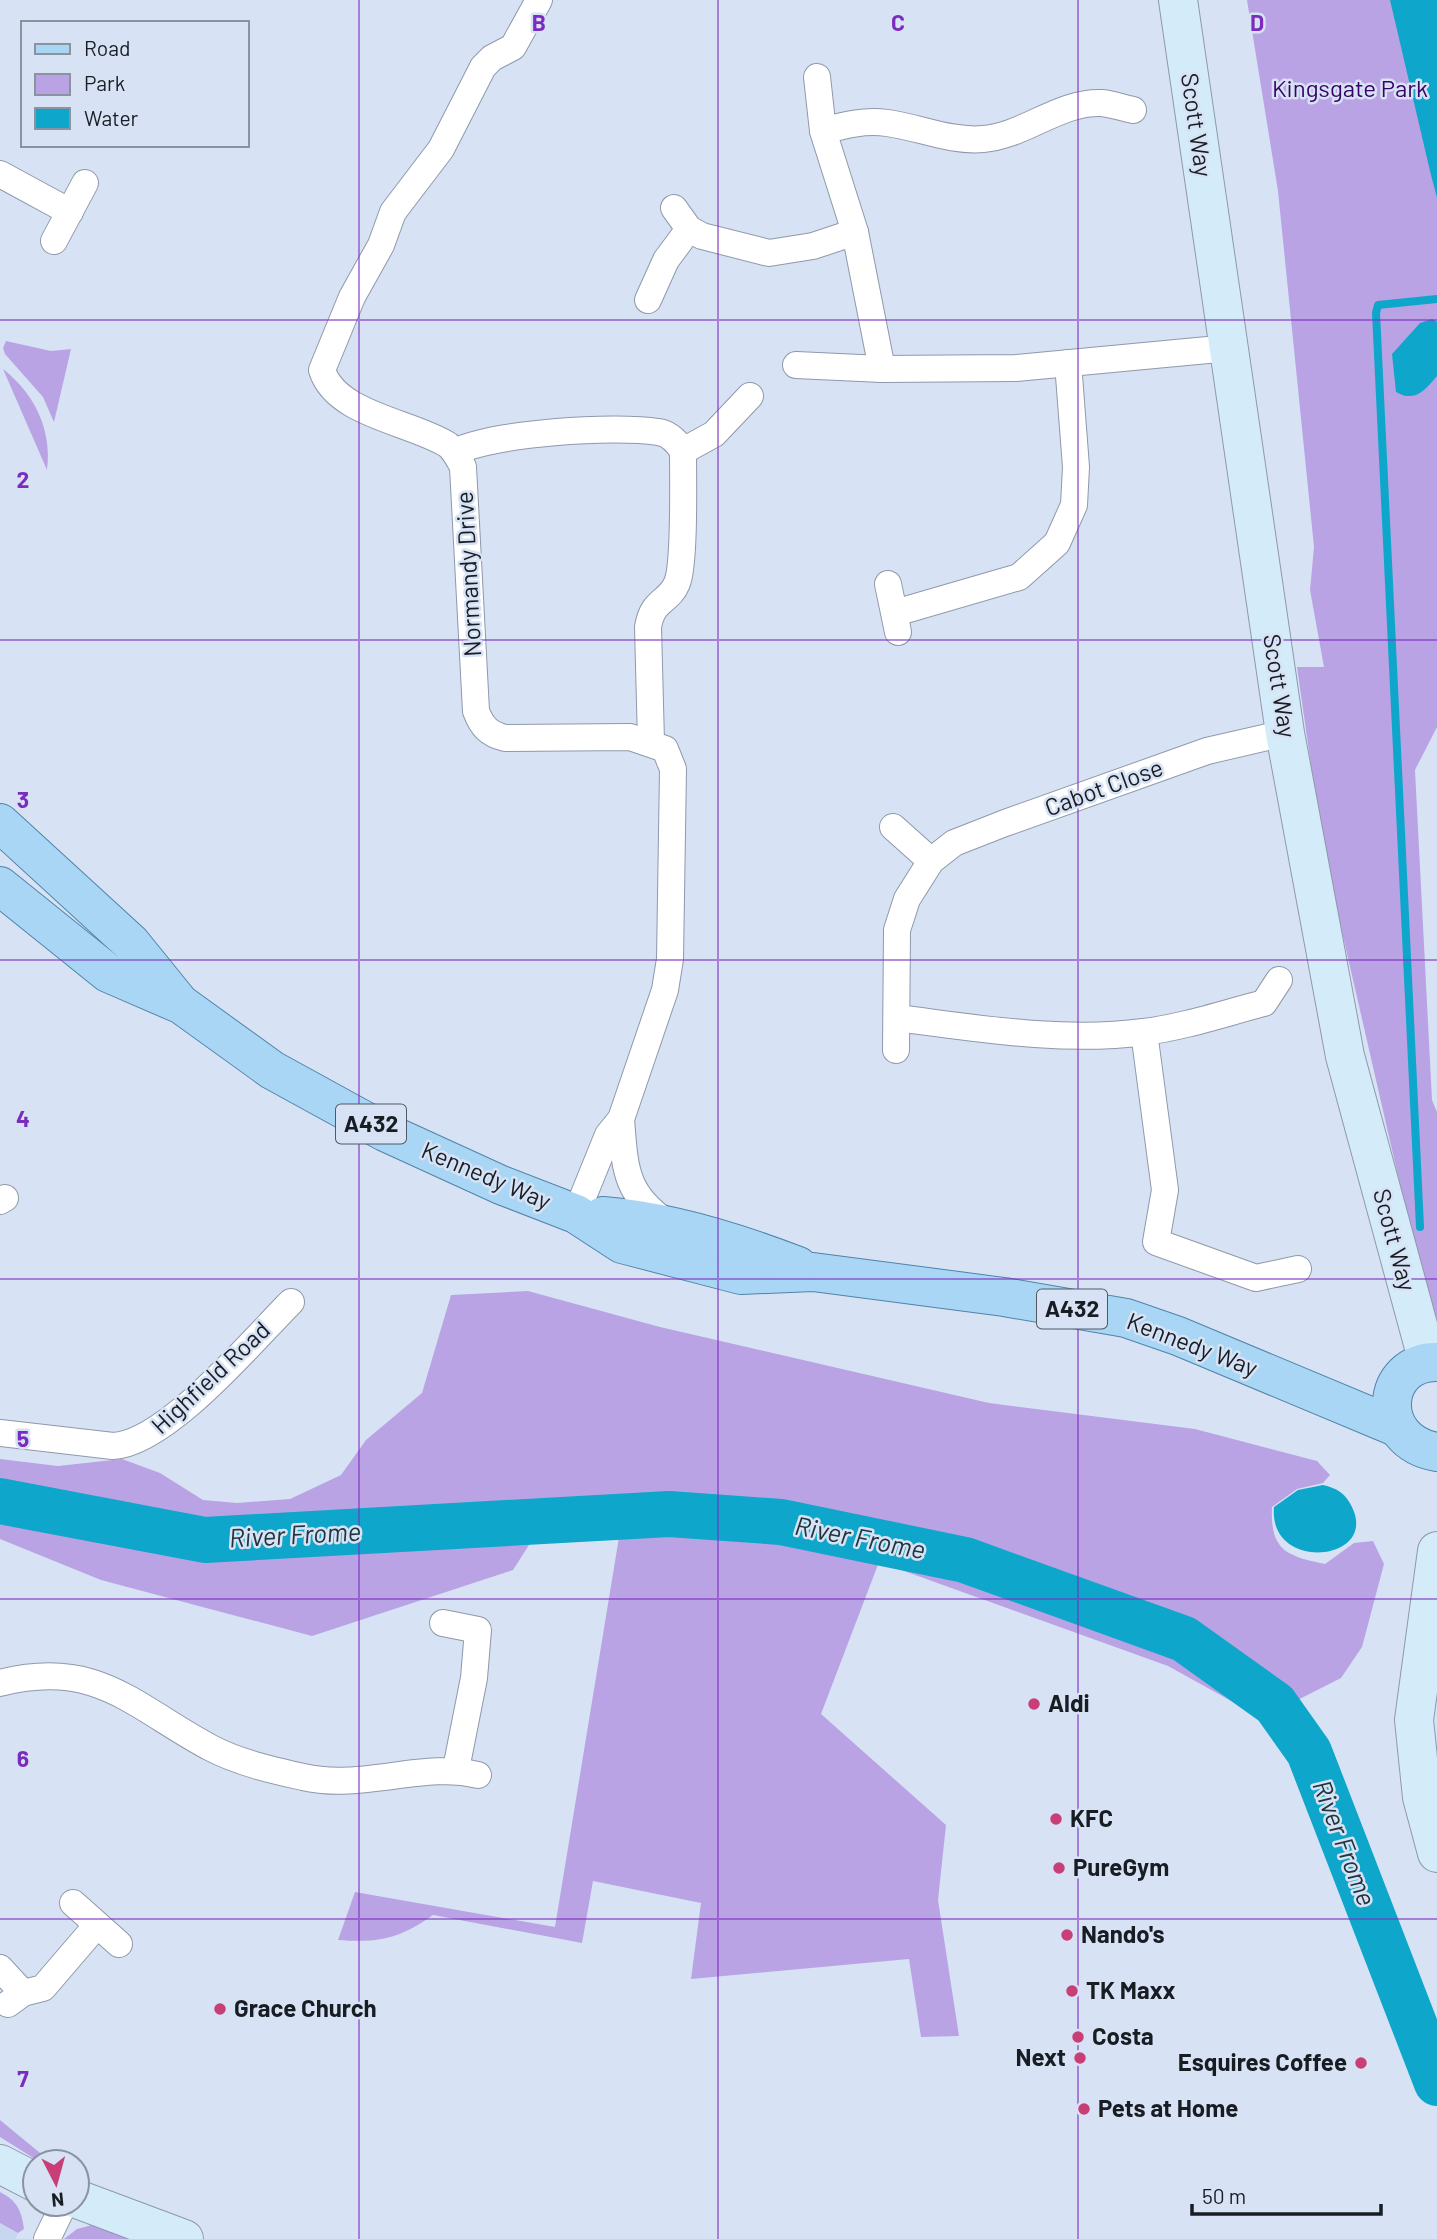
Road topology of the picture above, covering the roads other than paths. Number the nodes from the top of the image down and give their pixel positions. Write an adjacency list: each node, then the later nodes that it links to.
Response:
1 (539, 0): 18 (street)
2 (1178, 0): 12 (street, Scott Way)
3 (817, 77): 5 (street)
4 (1133, 110): 5 (street)
5 (823, 131): 9 (street)
6 (0, 174): 8 (street)
7 (85, 183): 8 (street)
8 (70, 212): 10 (street)
9 (855, 232): 11 (street); 15 (street)
10 (54, 241)
11 (648, 300)
12 (1229, 348): 13 (street); 20 (street, Scott Way)
13 (1068, 363): 15 (street); 19 (street)
14 (796, 365): 15 (street)
15 (881, 369)
16 (750, 397): 17 (street)
17 (683, 451): 18 (street); 21 (street)
18 (455, 452): 21 (street, Normandy Drive)
19 (888, 584)
20 (1286, 733): 24 (street, Cabot Close); 37 (street, Scott Way)
21 (651, 742): 31 (street)
22 (0, 823): 27 (main road, Kennedy Way / A432)
23 (893, 827): 24 (street)
24 (931, 861): 28 (street, Cabot Close)
25 (0, 886): 27 (main road, Kennedy Way / A432)
26 (1279, 980): 29 (street)
27 (182, 1005): 32 (main road, Kennedy Way / A432)
28 (897, 1017): 29 (street); 30 (street, Cabot Close)
29 (1144, 1032): 34 (street)
30 (896, 1051)
31 (621, 1119): 32 (street); 33 (street)
32 (576, 1214): 33 (main road, Kennedy Way / A432); 35 (main road, Kennedy Way / A432)
33 (679, 1230): 35 (main road, Kennedy Way / A432)
34 (1298, 1269)
35 (813, 1272): 38 (main road, Kennedy Way / A432)
36 (291, 1302): 40 (street, Highfield Road)
37 (1422, 1367): 38 (main road); 39 (main road)
38 (1318, 1393): 39 (main road, Kennedy Way / A432)
39 (1396, 1427): 41 (main road, A432)
40 (0, 1433)
41 (1437, 1452)
42 (1437, 1550): 45 (street)
43 (443, 1623): 44 (street)
44 (0, 1683)
45 (1437, 1853)
46 (73, 1903): 47 (street)
47 (97, 1925): 48 (street); 49 (street)
48 (119, 1944)
49 (0, 1968)
50 (0, 2164): 51 (street)
51 (21, 2175)
52 (91, 2204): 55 (street)
53 (57, 2218): 54 (street)
54 (47, 2239)
55 (184, 2239)

